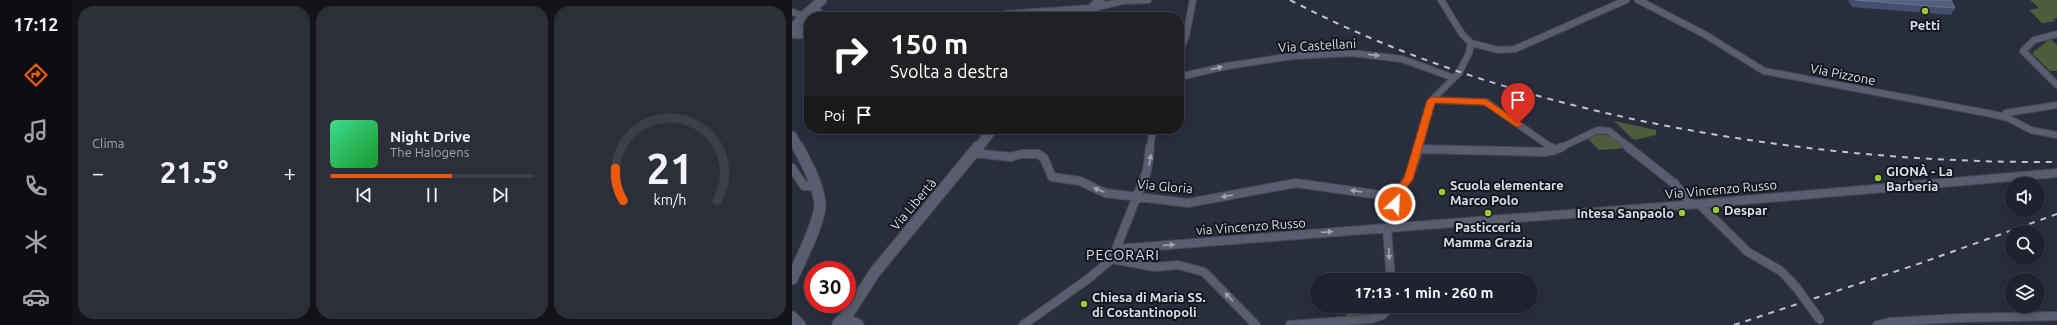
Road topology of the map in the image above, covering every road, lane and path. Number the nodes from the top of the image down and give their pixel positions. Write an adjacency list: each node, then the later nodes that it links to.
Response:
1 (823, 0): 12 (street); 13 (street)
2 (1100, 0): 10 (street)
3 (1112, 0): 9 (street)
4 (1148, 0): 9 (street)
5 (1193, 0): 22 (street)
6 (1441, 0): 24 (street)
7 (1626, 0): 24 (street)
8 (1638, 0): 30 (street, Via Pizzone)
9 (1121, 1): 10 (street)
10 (1093, 8): 14 (street); 15 (street)
11 (792, 12): 16 (street)
12 (808, 12)
13 (819, 12)
14 (1031, 12)
15 (1089, 12)
16 (804, 15): 19 (street)
17 (804, 32): 20 (street)
18 (804, 32): 23 (street)
19 (792, 33)
20 (792, 33)
21 (2057, 34): 27 (street)
22 (1184, 41)
23 (792, 42)
24 (1471, 43): 26 (street)
25 (1184, 76): 26 (street, Via Castellani, one-way to 26)
26 (1454, 78): 28 (street)
27 (2057, 85)
28 (1432, 100): 35 (street); 36 (street)
29 (2057, 105): 30 (street)
30 (2008, 118): 33 (street, Via Pizzone)
31 (989, 134): 37 (street, Via Libertà)
32 (1152, 134): 41 (street, one-way to 32)
33 (2057, 135)
34 (792, 136): 40 (street)
35 (1419, 148): 36 (street); 42 (street)
36 (1555, 150): 43 (street)
37 (973, 153): 41 (street, Via Gloria, one-way to 37); 50 (street, Via Libertà)
38 (792, 168): 40 (street)
39 (2057, 173): 43 (street, Via Vincenzo Russo)
40 (816, 186): 49 (street)
41 (1136, 196): 42 (street, Via Gloria, one-way to 41); 46 (street)
42 (1394, 197): 44 (street)
43 (1695, 204): 44 (street, Via Vincenzo Russo); 53 (street, bridge)
44 (1396, 227): 45 (street, Via Vincenzo Russo)
45 (1387, 228): 46 (street, via Vincenzo Russo, one-way to 45); 48 (street, one-way to 48)
46 (1116, 249): 47 (street)
47 (1112, 259): 56 (street); 57 (street, one-way to 47)
48 (1390, 273)
49 (792, 279)
50 (857, 299): 54 (street, Via Libertà); 55 (street)
51 (1386, 313): 58 (street)
52 (2057, 316): 59 (street)
53 (1822, 323)
54 (837, 324): 55 (street)
55 (858, 324)
56 (1023, 325)
57 (1256, 325)
58 (1290, 325)
59 (1877, 325)

